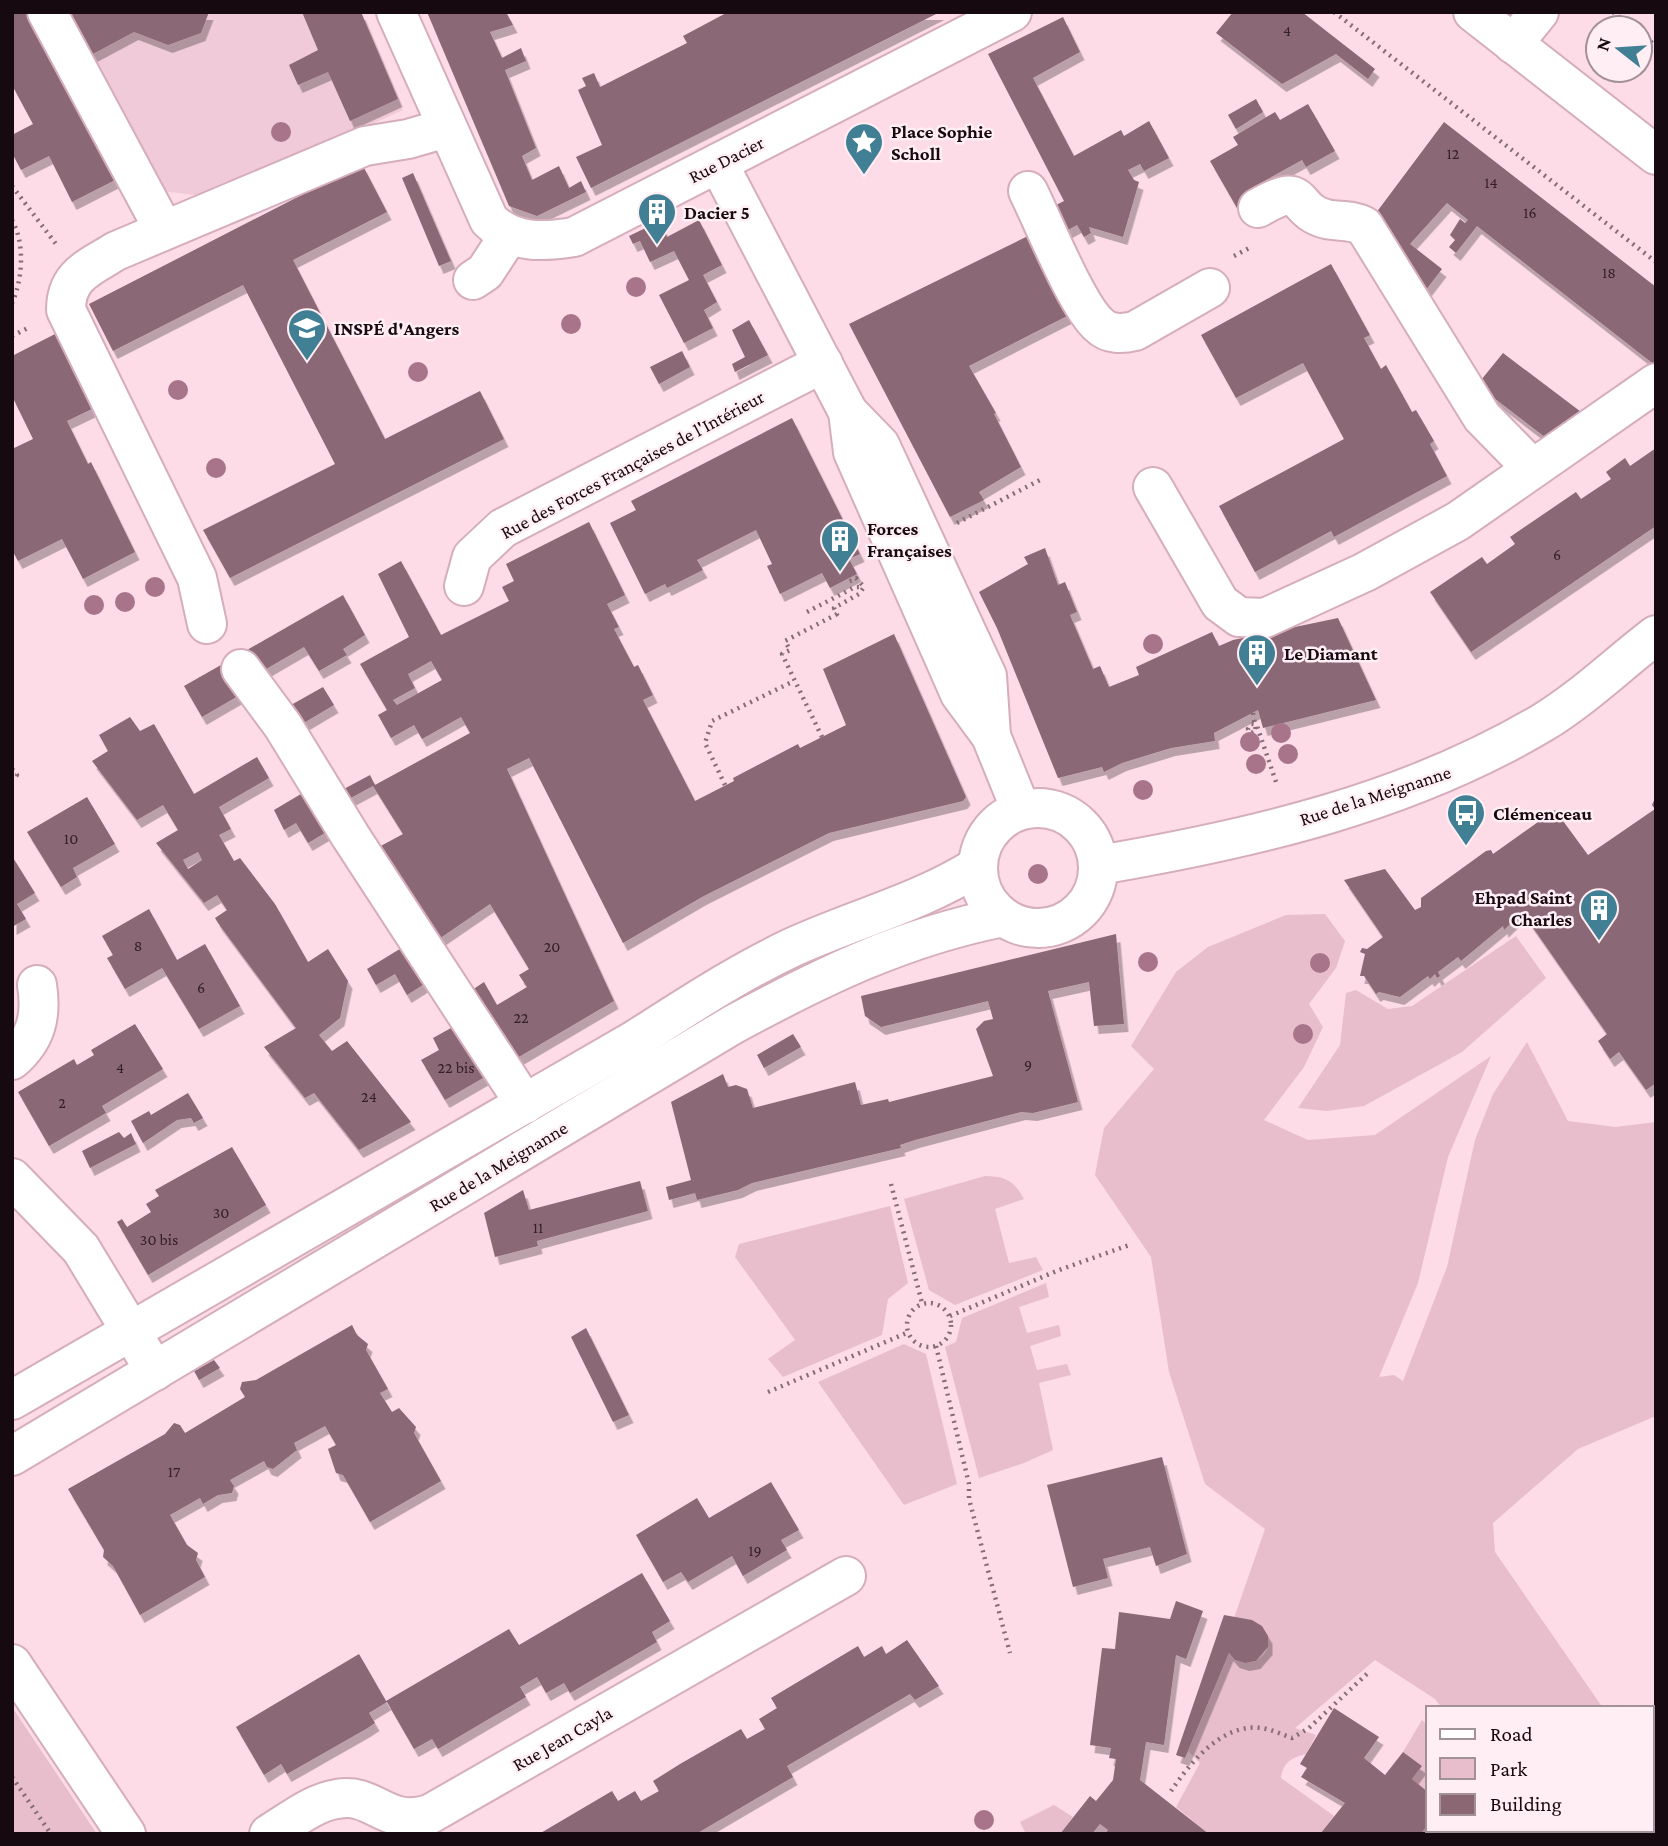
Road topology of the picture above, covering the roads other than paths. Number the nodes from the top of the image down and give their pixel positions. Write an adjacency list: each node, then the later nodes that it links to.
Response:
1 (47, 12): 12 (main road)
2 (396, 12): 7 (main road)
3 (1012, 12): 9 (main road, Rue Dacier)
4 (1472, 12): 6 (main road)
5 (1539, 12): 6 (main road)
6 (1513, 44): 8 (main road)
7 (446, 128): 12 (main road); 13 (main road)
8 (1656, 155)
9 (718, 163): 13 (main road, Rue Dacier); 16 (main road)
10 (1028, 191): 15 (main road)
11 (1258, 208): 18 (main road)
12 (164, 230): 21 (main road)
13 (509, 235): 14 (main road)
14 (473, 280)
15 (1210, 288)
16 (823, 363): 20 (main road, Rue des Forces Françaises de l'Intérieur); 24 (main road)
17 (1656, 383): 18 (main road)
18 (1532, 468): 19 (main road)
19 (1153, 487)
20 (464, 586)
21 (207, 624)
22 (1656, 635): 25 (main road, Rue de la Meignanne)
23 (241, 669): 30 (main road)
24 (1021, 810): 25 (main road); 26 (main road)
25 (1099, 865): 27 (main road)
26 (978, 866): 27 (main road); 30 (main road, Rue de la Meignanne)
27 (1003, 917): 33 (main road, Rue de la Meignanne)
28 (37, 985): 29 (main road)
29 (12, 1060)
30 (525, 1104): 32 (main road, Rue de la Meignanne)
31 (12, 1178): 32 (main road)
32 (132, 1332): 33 (main road); 34 (main road, Rue de la Meignanne)
33 (155, 1371): 35 (main road, Rue de la Meignanne)
34 (12, 1400)
35 (12, 1456)
36 (846, 1576): 39 (main road, Rue Jean Cayla)
37 (12, 1664): 38 (main road)
38 (126, 1834)
39 (269, 1834)

